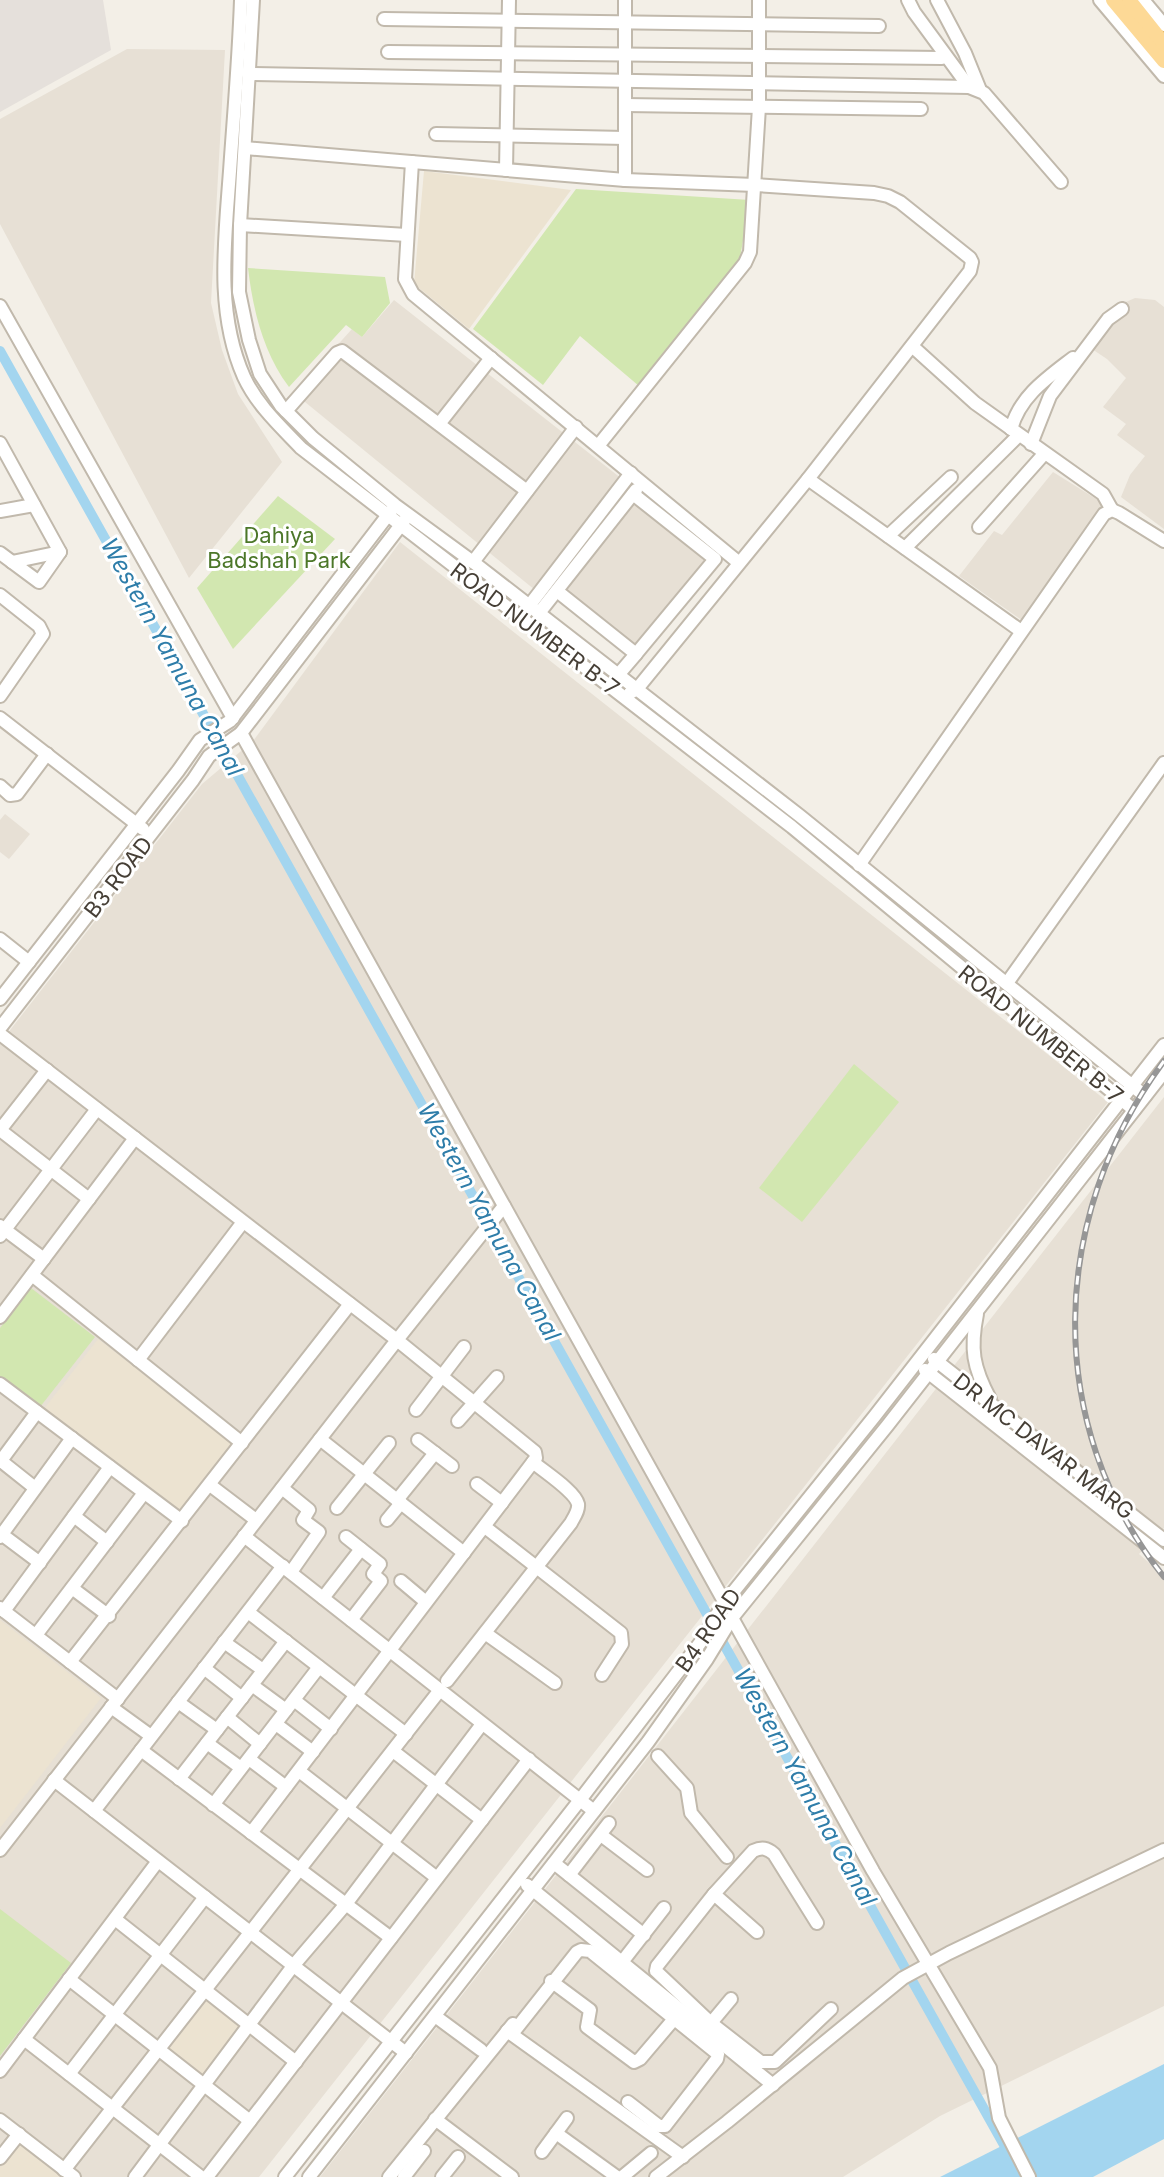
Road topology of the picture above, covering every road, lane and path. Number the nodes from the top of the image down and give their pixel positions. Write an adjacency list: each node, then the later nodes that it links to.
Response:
1 (241, 0): 66 (street, ROAD NUMBER B-7)
2 (253, 0): 25 (street, ROAD NUMBER B-7)
3 (509, 0): 13 (street)
4 (625, 0): 14 (street)
5 (759, 0): 15 (street)
6 (908, 0): 30 (street)
7 (937, 0): 30 (street)
8 (1100, 0): 26 (street)
9 (1113, 0): 24 (main road)
10 (1129, 0): 18 (main road)
11 (1143, 0): 16 (street)
12 (384, 19): 13 (street)
13 (510, 21): 14 (street); 20 (street)
14 (625, 22): 15 (street); 21 (street)
15 (758, 25): 17 (street); 22 (street)
16 (1164, 25)
17 (879, 26)
18 (1164, 44)
19 (388, 52): 20 (street)
20 (509, 53): 21 (street); 27 (street)
21 (625, 55): 22 (street); 28 (street)
22 (759, 57): 23 (street); 29 (street)
23 (942, 58)
24 (1164, 61)
25 (248, 74): 27 (street); 37 (street, ROAD NUMBER B-7)
26 (1164, 76)
27 (509, 80): 28 (street); 35 (street)
28 (625, 82): 29 (street); 31 (street)
29 (759, 85): 30 (street); 32 (street)
30 (974, 88): 41 (street)
31 (625, 105): 32 (street); 36 (street)
32 (759, 107): 33 (street); 42 (street)
33 (921, 109)
34 (436, 134): 35 (street)
35 (508, 135): 36 (street); 39 (street)
36 (625, 138): 40 (street)
37 (245, 148): 38 (street); 43 (street, ROAD NUMBER B-7)
38 (412, 162): 39 (street); 44 (street)
39 (506, 170): 40 (street)
40 (625, 180): 42 (street)
41 (1061, 182)
42 (755, 185): 47 (street); 56 (street)
43 (240, 225): 44 (street); 50 (street, ROAD NUMBER B-7)
44 (407, 235): 49 (street)
45 (0, 306): 91 (street)
46 (1122, 309): 48 (street)
47 (912, 346): 53 (street); 61 (street)
48 (1087, 348): 53 (street); 55 (street)
49 (491, 358): 51 (street); 52 (street)
50 (286, 411): 51 (street); 66 (street, ROAD NUMBER B-7)
51 (439, 424): 63 (street)
52 (576, 427): 56 (street); 63 (street)
53 (1015, 432): 55 (street); 73 (street)
54 (0, 443): 58 (street)
55 (1031, 444): 57 (street)
56 (598, 446): 59 (street)
57 (1044, 454): 67 (street); 70 (street)
58 (6, 465): 65 (street)
59 (631, 473): 62 (street); 82 (street)
60 (951, 477): 71 (street)
61 (808, 479): 71 (street); 78 (street)
62 (642, 482): 64 (street); 78 (street)
63 (527, 491): 77 (street)
64 (633, 494): 79 (street); 81 (street)
65 (34, 505): 68 (street); 74 (street)
66 (391, 510): 69 (street, ROAD NUMBER B-7); 91 (street)
67 (1112, 510): 72 (street); 84 (street)
68 (0, 511)
69 (405, 521): 77 (street, ROAD NUMBER B-7); 89 (street, ROAD NUMBER B-7); 92 (street, B3 ROAD)
70 (979, 527)
71 (888, 536): 73 (street)
72 (1164, 541)
73 (905, 548): 84 (street)
74 (60, 552): 76 (street); 76 (street)
75 (0, 553): 76 (street)
76 (12, 562)
77 (473, 562): 82 (street, ROAD NUMBER B-7)
78 (738, 562): 83 (street)
79 (557, 591): 82 (street); 85 (street)
80 (0, 595): 88 (street)
81 (675, 605): 83 (street); 85 (street)
82 (534, 609): 86 (street, ROAD NUMBER B-7)
83 (692, 620): 87 (street)
84 (1021, 631): 99 (street)
85 (636, 654): 86 (street)
86 (618, 675): 87 (street, ROAD NUMBER B-7)
87 (637, 689): 89 (street); 96 (street, ROAD NUMBER B-7)
88 (0, 696)
89 (623, 696): 96 (street, ROAD NUMBER B-7)
90 (0, 718): 93 (street)
91 (231, 719): 97 (street, B3 ROAD)
92 (239, 736): 98 (street, B3 ROAD); 119 (street)
93 (47, 754): 95 (street); 97 (street)
94 (1164, 763): 102 (street)
95 (0, 786)
96 (796, 822): 99 (street, ROAD NUMBER B-7); 111 (street, ROAD NUMBER B-7)
97 (137, 824): 98 (street); 101 (street, B3 ROAD)
98 (151, 835): 104 (street, B3 ROAD)
99 (859, 865): 102 (street, ROAD NUMBER B-7)
100 (0, 939): 101 (street)
101 (29, 962): 103 (street, B3 ROAD)
102 (1007, 983): 109 (street, ROAD NUMBER B-7)
103 (0, 999)
104 (0, 1028)
105 (0, 1034): 107 (street)
106 (1163, 1049): 109 (street, B4 ROAD)
107 (47, 1070): 112 (street); 114 (street)
108 (1164, 1072): 110 (street, B4 ROAD)
109 (1133, 1084): 110 (street, ROAD NUMBER B-7); 111 (street, B4 ROAD)
110 (1145, 1096): 113 (street, B4 ROAD)
111 (1122, 1099): 113 (street, ROAD NUMBER B-7); 118 (street, B4 ROAD)
112 (97, 1109): 115 (street); 116 (street)
113 (1134, 1110): 120 (street, B4 ROAD)
114 (0, 1130): 116 (street)
115 (135, 1138): 117 (street); 121 (street)
116 (52, 1170): 117 (street); 122 (street)
117 (89, 1199): 123 (street)
118 (1036, 1209): 120 (street); 130 (street, B4 ROAD)
119 (501, 1210): 128 (street); 181 (street)
120 (1049, 1219): 126 (street, B4 ROAD)
121 (243, 1222): 125 (street); 131 (street)
122 (2, 1230): 123 (street)
123 (44, 1259): 124 (street)
124 (32, 1275): 127 (street); 131 (street)
125 (350, 1304): 128 (street); 146 (street)
126 (977, 1310): 133 (street, B4 ROAD); 139 (street)
127 (0, 1317)
128 (397, 1340): 135 (street); 144 (street)
129 (464, 1347): 135 (street)
130 (925, 1351): 132 (street, B4 ROAD); 133 (street, DR MC DAVAR MARG)
131 (138, 1360): 146 (street)
132 (917, 1362): 134 (street); 181 (street, B4 ROAD)
133 (937, 1362): 134 (street, B4 ROAD); 139 (street, DR MC DAVAR MARG)
134 (928, 1373): 172 (street); 186 (street, B4 ROAD)
135 (442, 1376): 138 (street); 140 (street)
136 (497, 1377): 138 (street)
137 (1, 1388): 141 (street)
138 (474, 1403): 142 (street); 150 (street)
139 (993, 1405): 172 (street, DR MC DAVAR MARG)
140 (416, 1410)
141 (37, 1412): 143 (street); 149 (street)
142 (458, 1421)
143 (72, 1438): 152 (street); 156 (street)
144 (320, 1439): 153 (street); 157 (street)
145 (418, 1440): 148 (street)
146 (242, 1443): 155 (street)
147 (389, 1443): 153 (street)
148 (435, 1453): 151 (street); 159 (street)
149 (0, 1461): 156 (street)
150 (533, 1462): 160 (street); 175 (street)
151 (452, 1466)
152 (110, 1467): 158 (street); 162 (street)
153 (364, 1474): 159 (street); 161 (street)
154 (477, 1484): 160 (street)
155 (210, 1485): 163 (street); 165 (street)
156 (35, 1488): 167 (street)
157 (282, 1488): 163 (street); 176 (street)
158 (144, 1493): 165 (street); 170 (street)
159 (399, 1502): 164 (street); 173 (street)
160 (502, 1503): 166 (street)
161 (337, 1508)
162 (74, 1516): 170 (street); 174 (street)
163 (256, 1520): 168 (street)
164 (387, 1520)
165 (182, 1521): 184 (street)
166 (485, 1527): 173 (street); 175 (street)
167 (1, 1534): 174 (street)
168 (244, 1536): 176 (street); 203 (street)
169 (346, 1537): 171 (street)
170 (107, 1542): 178 (street)
171 (361, 1549): 179 (street); 185 (street)
172 (1162, 1549)
173 (464, 1553): 180 (street)
174 (40, 1563): 182 (street)
175 (536, 1566): 187 (street); 196 (street)
176 (287, 1569): 179 (street); 183 (street)
177 (401, 1581): 180 (street)
178 (72, 1588): 184 (street); 188 (street)
179 (323, 1598): 185 (street)
180 (426, 1602): 191 (street)
181 (723, 1605): 225 (street, B4 ROAD)
182 (2, 1609): 188 (street)
183 (248, 1612): 189 (street); 190 (street)
184 (109, 1616): 192 (street)
185 (351, 1620): 191 (street)
186 (730, 1621): 229 (street, B4 ROAD); 259 (street)
187 (485, 1633): 197 (street); 199 (street)
188 (36, 1635): 192 (street)
189 (286, 1641): 193 (street); 195 (street)
190 (224, 1642): 194 (street); 195 (street)
191 (390, 1650): 199 (street); 200 (street)
192 (70, 1662): 203 (street)
193 (319, 1667): 200 (street); 204 (street)
194 (204, 1668): 201 (street); 202 (street)
195 (263, 1670): 198 (street)
196 (602, 1675)
197 (555, 1683)
198 (252, 1685): 201 (street); 204 (street)
199 (444, 1686): 207 (street); 210 (street)
200 (356, 1695): 208 (street); 210 (street)
201 (242, 1698): 205 (street)
202 (178, 1702): 209 (street); 211 (street)
203 (114, 1703): 211 (street); 222 (street)
204 (290, 1705): 206 (street); 208 (street)
205 (227, 1717): 209 (street); 213 (street)
206 (276, 1724): 213 (street); 216 (street)
207 (482, 1724): 218 (street); 223 (street)
208 (331, 1729): 216 (street)
209 (217, 1730): 212 (street)
210 (406, 1734): 215 (street)
211 (151, 1736): 214 (street)
212 (207, 1743): 219 (street); 221 (street)
213 (260, 1744): 219 (street)
214 (141, 1750): 221 (street); 228 (street)
215 (393, 1751): 223 (street); 227 (street)
216 (313, 1752): 220 (street)
217 (658, 1756): 237 (street)
218 (529, 1759): 225 (street); 230 (street)
219 (245, 1764): 224 (street); 226 (street)
220 (299, 1771): 224 (street); 227 (street)
221 (179, 1779): 226 (street)
222 (54, 1780): 228 (street); 235 (street)
223 (437, 1785): 230 (street); 234 (street)
224 (286, 1787): 232 (street)
225 (580, 1800): 229 (street); 244 (street, B4 ROAD)
226 (213, 1805): 232 (street)
227 (346, 1808): 234 (street); 240 (street)
228 (94, 1811): 238 (street)
229 (594, 1811): 239 (street, B4 ROAD)
230 (482, 1820): 243 (street)
231 (609, 1823): 233 (street)
232 (251, 1833): 240 (street)
233 (601, 1835): 241 (street); 242 (street)
234 (390, 1842): 243 (street); 248 (street)
235 (0, 1850)
236 (1164, 1850): 259 (street)
237 (727, 1857)
238 (158, 1861): 247 (street); 250 (street)
239 (554, 1863): 242 (street); 245 (street, B4 ROAD)
240 (300, 1870): 248 (street); 254 (street)
241 (647, 1870)
242 (569, 1875): 255 (street)
243 (437, 1878): 256 (street)
244 (519, 1878): 245 (street); 274 (street, B4 ROAD)
245 (533, 1889): 252 (street); 269 (street, B4 ROAD)
246 (714, 1894): 251 (street); 253 (street); 266 (street)
247 (205, 1897): 254 (street); 257 (street)
248 (346, 1904): 256 (street); 260 (street)
249 (664, 1908): 255 (street)
250 (115, 1919): 257 (street); 261 (street)
251 (817, 1923)
252 (584, 1931): 258 (street); 272 (street)
253 (757, 1932)
254 (251, 1933): 260 (street); 263 (street)
255 (644, 1935): 258 (street)
256 (391, 1938): 265 (street)
257 (160, 1955): 263 (street); 268 (street)
258 (622, 1962): 266 (street)
259 (928, 1964): 282 (street); 310 (street)
260 (293, 1966): 265 (street); 271 (street)
261 (69, 1979): 268 (street); 273 (street)
262 (551, 1981): 266 (street); 266 (street); 272 (street)
263 (205, 1990): 271 (street); 275 (street)
264 (731, 1999): 270 (street)
265 (341, 2003): 274 (street); 278 (street)
266 (676, 2009): 270 (street); 282 (street); 283 (street)
267 (831, 2009): 270 (street)
268 (115, 2015): 275 (street); 280 (street)
269 (435, 2016): 276 (street); 277 (street, B4 ROAD)
270 (711, 2023)
271 (249, 2024): 278 (street); 281 (street)
272 (510, 2032): 286 (street); 296 (street)
273 (24, 2039): 279 (street); 280 (street)
274 (391, 2041): 277 (street); 298 (street, B4 ROAD)
275 (159, 2049): 281 (street); 284 (street)
276 (481, 2050)
277 (406, 2053): 304 (street, B4 ROAD)
278 (296, 2062): 288 (street)
279 (0, 2071)
280 (69, 2074): 284 (street)
281 (205, 2085): 288 (street); 291 (street)
282 (773, 2085): 296 (street)
283 (628, 2102)
284 (113, 2108): 291 (street); 299 (street)
285 (567, 2118): 289 (street)
286 (435, 2119): 305 (street); 308 (street)
287 (0, 2120): 290 (street)
288 (250, 2121): 302 (street)
289 (556, 2133): 293 (street); 300 (street)
290 (19, 2134): 297 (street); 299 (street)
291 (159, 2145): 301 (street); 302 (street)
292 (424, 2151): 306 (street)
293 (542, 2152)
294 (651, 2153): 300 (street)
295 (458, 2157): 307 (street)
296 (683, 2157): 309 (street)
297 (0, 2158)
298 (294, 2166): 303 (street, B4 ROAD); 304 (street)
299 (69, 2173)
300 (613, 2176)
301 (135, 2177)
302 (204, 2177)
303 (285, 2177)
304 (309, 2177)
305 (389, 2177)
306 (404, 2177)
307 (442, 2177)
308 (512, 2177)
309 (656, 2177)
310 (1029, 2177)

